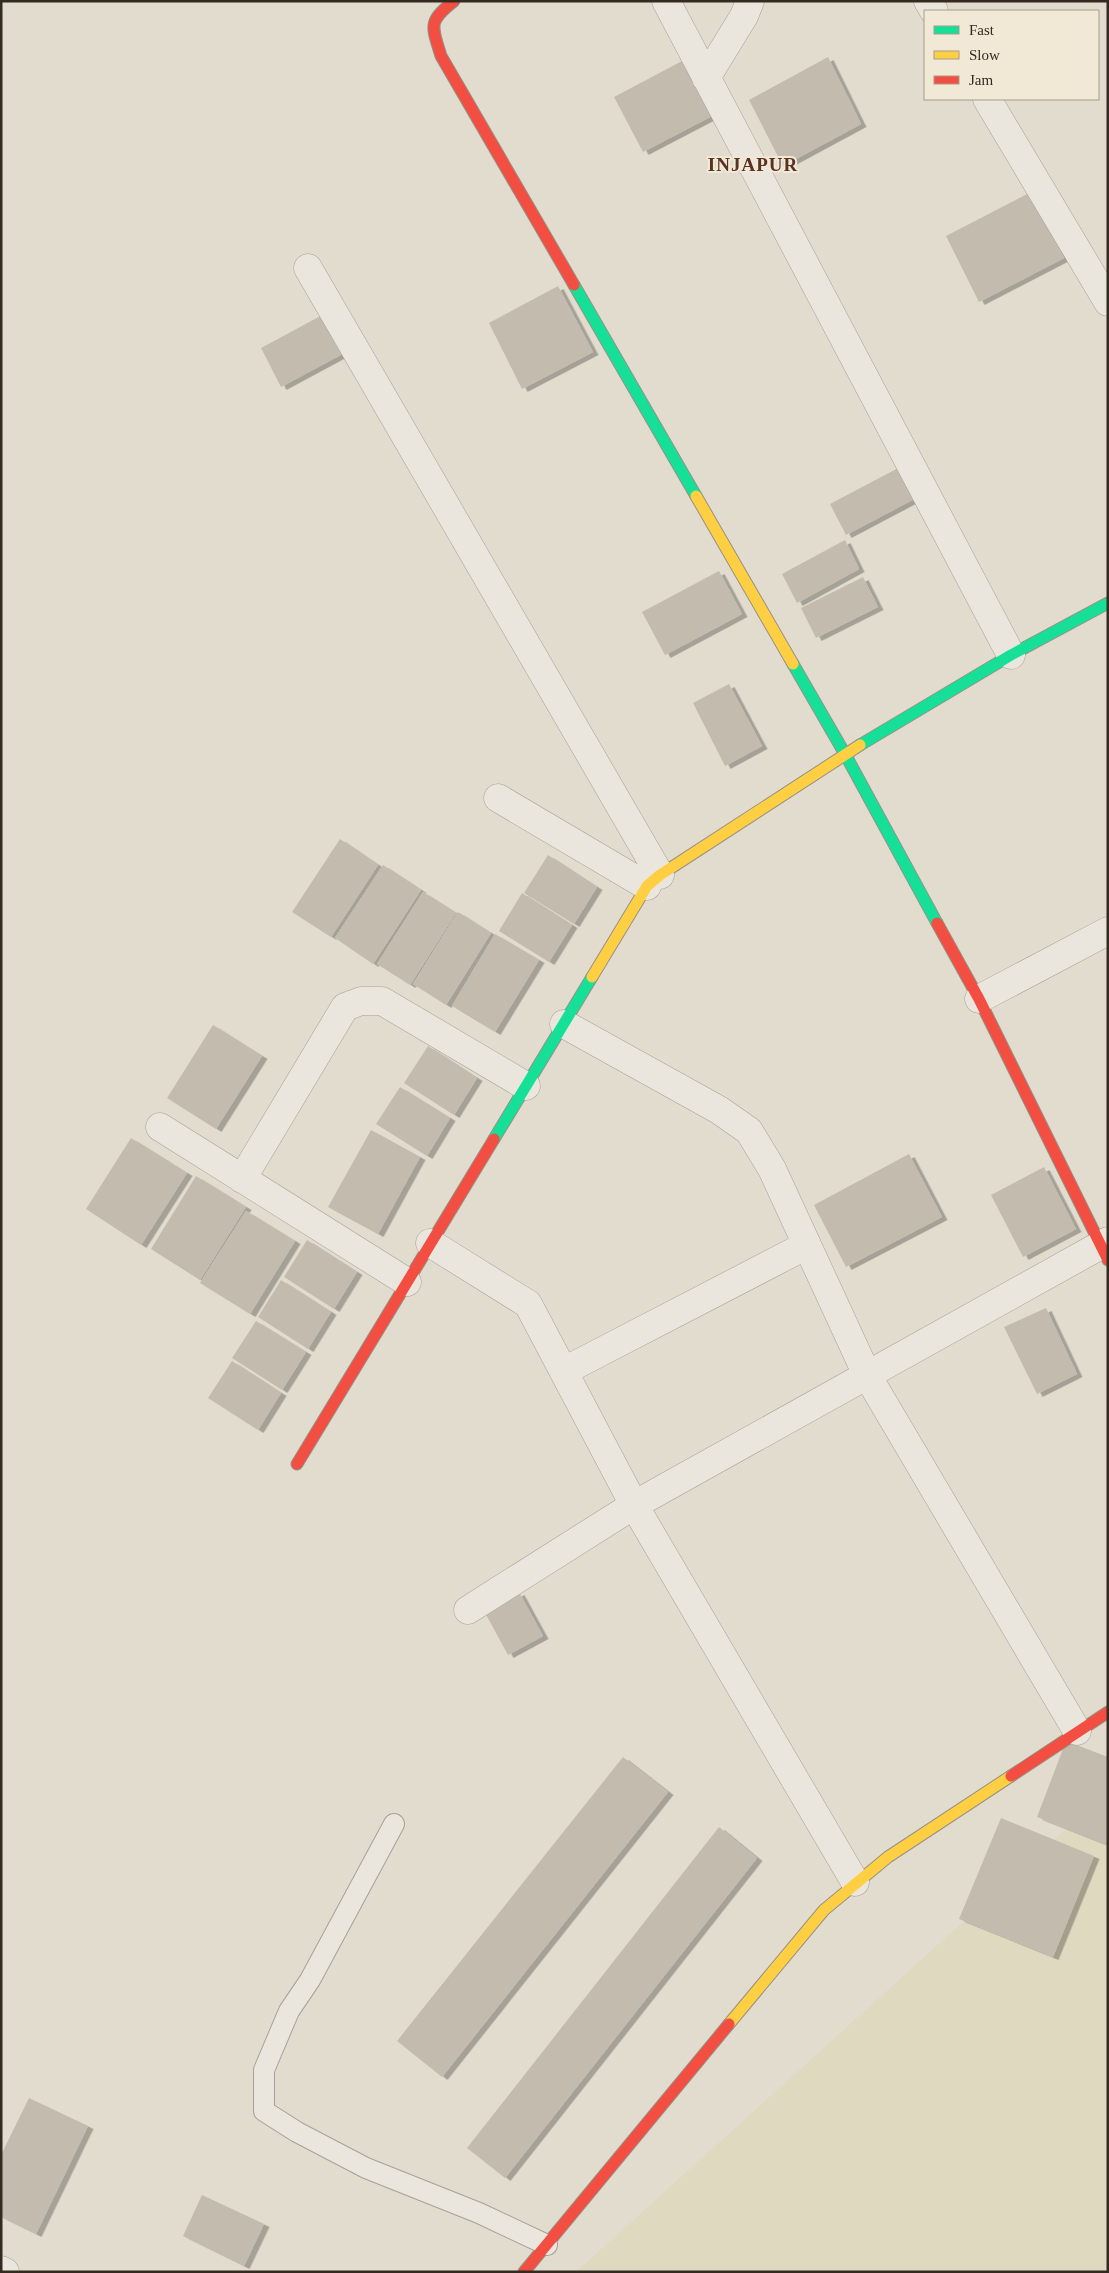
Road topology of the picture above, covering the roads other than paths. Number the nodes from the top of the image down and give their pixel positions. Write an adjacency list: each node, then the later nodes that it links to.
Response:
1 (454, 1): 10 (street)
2 (666, 1): 4 (street)
3 (750, 1): 4 (street)
4 (706, 78): 9 (street)
5 (988, 100): 7 (street)
6 (308, 268): 12 (street)
7 (1108, 302)
8 (1108, 603): 9 (street)
9 (1011, 655): 10 (street)
10 (845, 754): 12 (street); 14 (street)
11 (498, 798): 12 (street)
12 (654, 881): 15 (street)
13 (1108, 931): 14 (street)
14 (979, 999): 21 (street)
15 (564, 1024): 16 (street); 20 (street)
16 (526, 1086): 18 (street); 19 (street)
17 (160, 1127): 18 (street)
18 (242, 1179): 22 (street)
19 (430, 1243): 22 (street); 23 (street)
20 (807, 1245): 23 (street); 24 (street)
21 (1105, 1249): 24 (street)
22 (407, 1282): 25 (street)
23 (564, 1371): 26 (street)
24 (867, 1375): 26 (street); 29 (street)
25 (297, 1464)
26 (634, 1505): 27 (street); 31 (street)
27 (468, 1610)
28 (1108, 1712): 29 (street)
29 (1077, 1731): 31 (street)
30 (394, 1824): 32 (lane)
31 (855, 1882): 32 (street)
32 (547, 2244): 35 (street)
33 (1, 2270): 34 (street)
34 (5, 2272)
35 (524, 2272)

